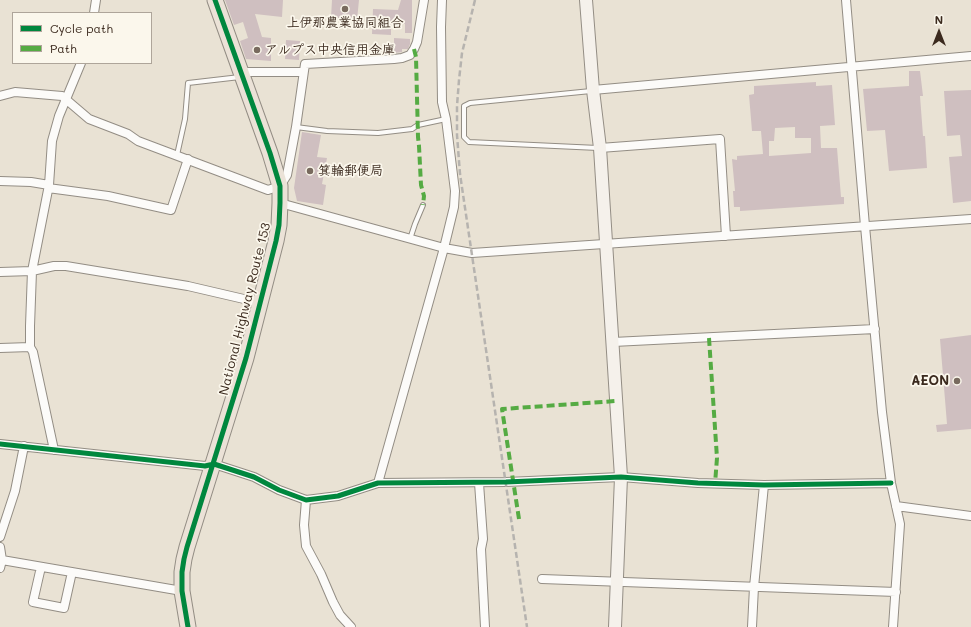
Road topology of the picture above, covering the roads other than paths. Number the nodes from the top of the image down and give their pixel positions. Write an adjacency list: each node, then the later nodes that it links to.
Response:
1 (96, 0): 7 (street)
2 (215, 0): 12 (highway, National Highway Route 153)
3 (424, 0): 11 (street)
4 (442, 0): 16 (street)
5 (586, 0): 13 (street)
6 (846, 0): 10 (street)
7 (94, 12)
8 (971, 56): 10 (street)
9 (81, 64): 15 (street)
10 (851, 68): 13 (street); 27 (street)
11 (303, 72): 12 (street); 17 (street)
12 (241, 74): 19 (lane); 22 (highway, National Highway Route 153)
13 (593, 90): 18 (street); 18 (lane)
14 (0, 96): 15 (street)
15 (65, 99): 19 (street); 23 (street)
16 (446, 119): 17 (lane); 31 (street)
17 (296, 127): 22 (street)
18 (600, 148): 28 (street); 30 (street)
19 (177, 155): 20 (street)
20 (188, 159): 22 (street); 23 (street)
21 (0, 181): 23 (street)
22 (280, 186): 24 (highway, National Highway Route 153)
23 (49, 187): 32 (street)
24 (280, 203): 29 (street); 34 (highway, National Highway Route 153)
25 (424, 205): 29 (lane)
26 (971, 219): 27 (street)
27 (865, 226): 28 (street); 35 (street)
28 (726, 236): 30 (street)
29 (410, 239): 31 (street)
30 (606, 244): 31 (street); 36 (street)
31 (444, 248): 44 (street)
32 (32, 270): 33 (street); 34 (street); 37 (street)
33 (0, 272)
34 (261, 304): 42 (highway, National Highway Route 153)
35 (875, 329): 36 (street); 46 (street)
36 (613, 342): 43 (street)
37 (30, 347): 38 (street); 41 (street)
38 (0, 348)
39 (0, 444): 40 (street)
40 (24, 446): 41 (street); 51 (street)
41 (54, 450): 42 (street)
42 (214, 464): 48 (street); 59 (highway, National Highway Route 153)
43 (621, 477): 45 (street); 47 (street); 57 (street)
44 (378, 483): 45 (street); 48 (street)
45 (479, 483): 63 (street)
46 (891, 483): 47 (street); 49 (street)
47 (764, 485): 58 (street)
48 (306, 500): 62 (street)
49 (896, 506): 50 (street); 60 (street)
50 (971, 516)
51 (0, 537)
52 (0, 547): 53 (street)
53 (1, 564): 54 (street)
54 (41, 567): 55 (street); 55 (street)
55 (72, 572): 59 (street)
56 (542, 579): 57 (street)
57 (617, 582): 58 (street); 64 (street)
58 (754, 587): 60 (street); 65 (street)
59 (182, 591): 61 (highway, National Highway Route 153)
60 (896, 592): 66 (street)
61 (188, 627)
62 (351, 627)
63 (485, 627)
64 (615, 627)
65 (752, 627)
66 (894, 627)

